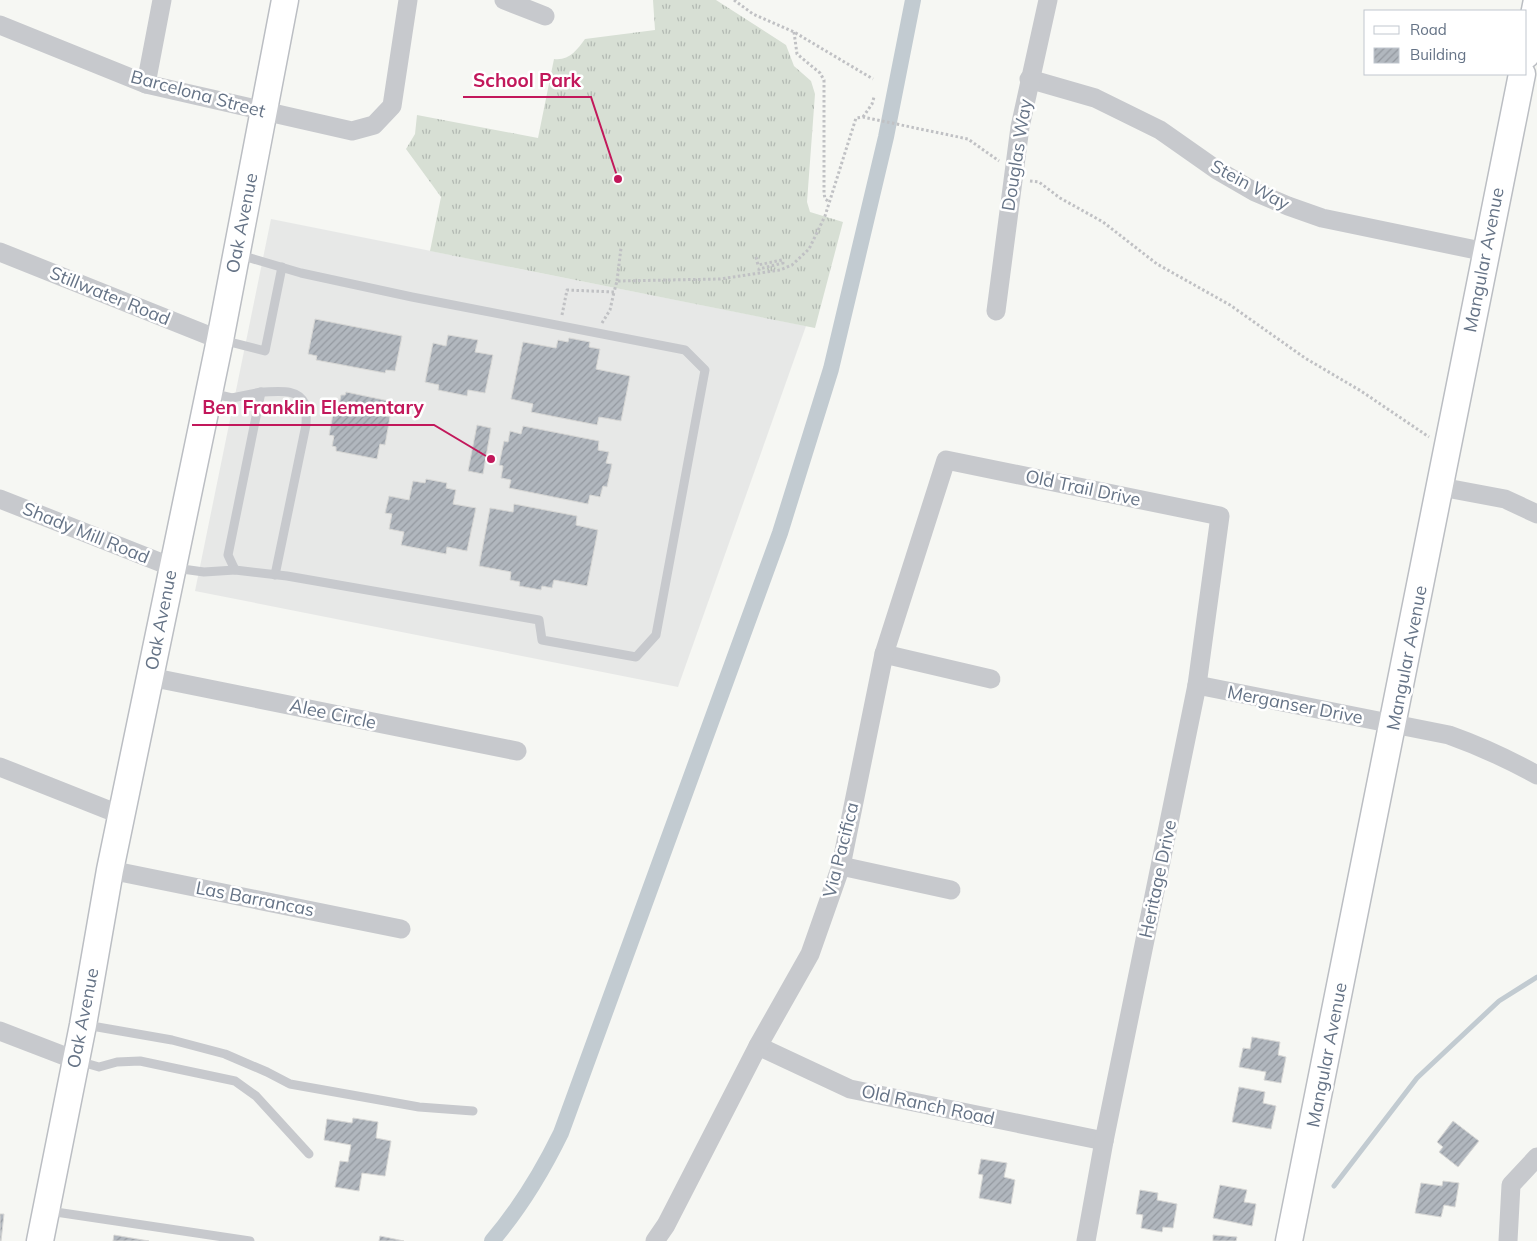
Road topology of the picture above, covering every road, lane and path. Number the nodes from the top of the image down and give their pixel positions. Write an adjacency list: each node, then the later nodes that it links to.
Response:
1 (162, 0): 15 (street)
2 (285, 0): 17 (street, Oak Avenue)
3 (408, 0): 17 (street, Barcelona Street)
4 (504, 0): 8 (street)
5 (734, 0): 10 (path)
6 (1048, 0): 14 (street, Douglas Way)
7 (1537, 0): 11 (street)
8 (545, 16)
9 (0, 25): 15 (street, Barcelona Street)
10 (794, 32): 13 (path); 21 (path)
11 (1527, 50)
12 (1522, 75): 24 (street, Mangular Avenue)
13 (873, 79)
14 (1029, 79): 24 (street, Stein Way); 31 (street, Douglas Way)
15 (146, 84): 17 (street, Barcelona Street)
16 (874, 97): 18 (path)
17 (263, 112): 25 (street, Oak Avenue)
18 (863, 117): 19 (path); 21 (path)
19 (1000, 162)
20 (1026, 180): 37 (path)
21 (830, 202): 28 (path)
22 (622, 248): 29 (path)
23 (0, 252): 34 (street, Stillwater Road)
24 (1486, 252): 39 (street, Mangular Avenue)
25 (236, 254): 27 (lane); 34 (street, Oak Avenue)
26 (756, 257): 28 (path)
27 (282, 267): 32 (lane); 34 (lane)
28 (758, 273): 29 (path)
29 (617, 281): 30 (path)
30 (614, 292): 32 (path); 33 (path)
31 (996, 311)
32 (560, 326): 33 (lane)
33 (596, 333): 45 (lane)
34 (220, 340): 35 (street, Oak Avenue)
35 (209, 392): 36 (lane); 43 (street, Oak Avenue)
36 (261, 392): 44 (lane); 45 (lane)
37 (1434, 440)
38 (946, 460): 42 (street, Old Trail Drive); 46 (street, Via Pacifica)
39 (1441, 487): 41 (street); 50 (street, Mangular Avenue)
40 (0, 499): 43 (street, Shady Mill Road)
41 (1537, 514)
42 (1220, 516): 49 (street, Heritage Drive)
43 (172, 567): 44 (lane); 47 (street, Oak Avenue)
44 (235, 570): 45 (lane)
45 (276, 575)
46 (884, 654): 48 (street); 55 (street, Via Pacifica)
47 (150, 677): 51 (street, Alee Circle); 54 (street, Oak Avenue)
48 (991, 679)
49 (1197, 685): 50 (street, Merganser Drive); 64 (street, Heritage Drive)
50 (1393, 724): 53 (street, Merganser Drive); 72 (street, Mangular Avenue)
51 (517, 751)
52 (0, 767): 54 (street)
53 (1537, 775)
54 (121, 815): 56 (street, Oak Avenue)
55 (841, 866): 57 (street); 61 (street, Via Pacifica)
56 (110, 870): 58 (street, Las Barrancas); 59 (street, Oak Avenue)
57 (951, 890)
58 (401, 929)
59 (83, 1025): 62 (street, Oak Avenue); 63 (lane)
60 (0, 1031): 62 (street)
61 (758, 1046): 64 (street, Old Ranch Road); 70 (street, Via Pacifica)
62 (75, 1060): 65 (lane); 67 (street, Oak Avenue)
63 (473, 1110)
64 (1104, 1141): 71 (street, Heritage Drive)
65 (309, 1154)
66 (1537, 1157): 73 (street)
67 (46, 1211): 68 (street, Oak Avenue); 69 (lane)
68 (40, 1241)
69 (250, 1241)
70 (655, 1241)
71 (1086, 1241)
72 (1289, 1241)
73 (1508, 1241)

